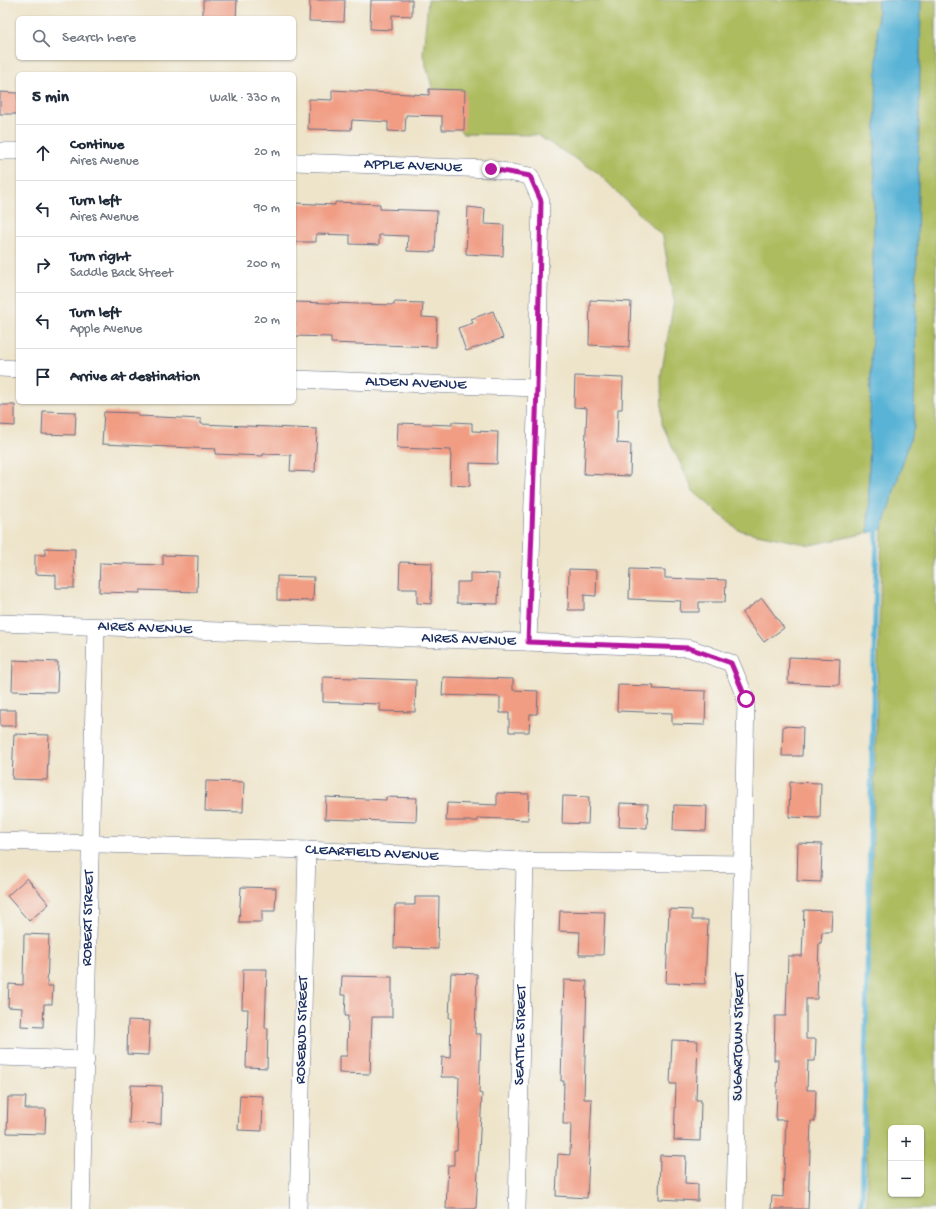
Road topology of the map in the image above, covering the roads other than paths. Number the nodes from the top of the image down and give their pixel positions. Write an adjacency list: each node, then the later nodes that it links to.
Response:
1 (0, 150): 2 (street)
2 (16, 151)
3 (296, 162): 7 (street, APPLE AVENUE)
4 (0, 368): 5 (street)
5 (16, 369)
6 (296, 379): 7 (street, ALDEN AVENUE)
7 (537, 388): 10 (street)
8 (0, 623): 9 (street, AIRES AVENUE)
9 (96, 627): 10 (street, AIRES AVENUE); 12 (street, ROBERT STREET)
10 (528, 642): 15 (street, AIRES AVENUE)
11 (0, 841): 12 (street, CLEARFIELD AVENUE)
12 (90, 844): 13 (street, CLEARFIELD AVENUE); 17 (street, ROBERT STREET)
13 (307, 850): 14 (street, CLEARFIELD AVENUE); 19 (street, ROSEBUD STREET)
14 (525, 861): 15 (street, CLEARFIELD AVENUE); 20 (street, SEATTLE STREET)
15 (743, 864): 21 (street, SUGARTOWN STREET)
16 (0, 1057): 17 (street)
17 (86, 1060): 18 (street, ROBERT STREET)
18 (81, 1209)
19 (298, 1209)
20 (517, 1209)
21 (735, 1209)

